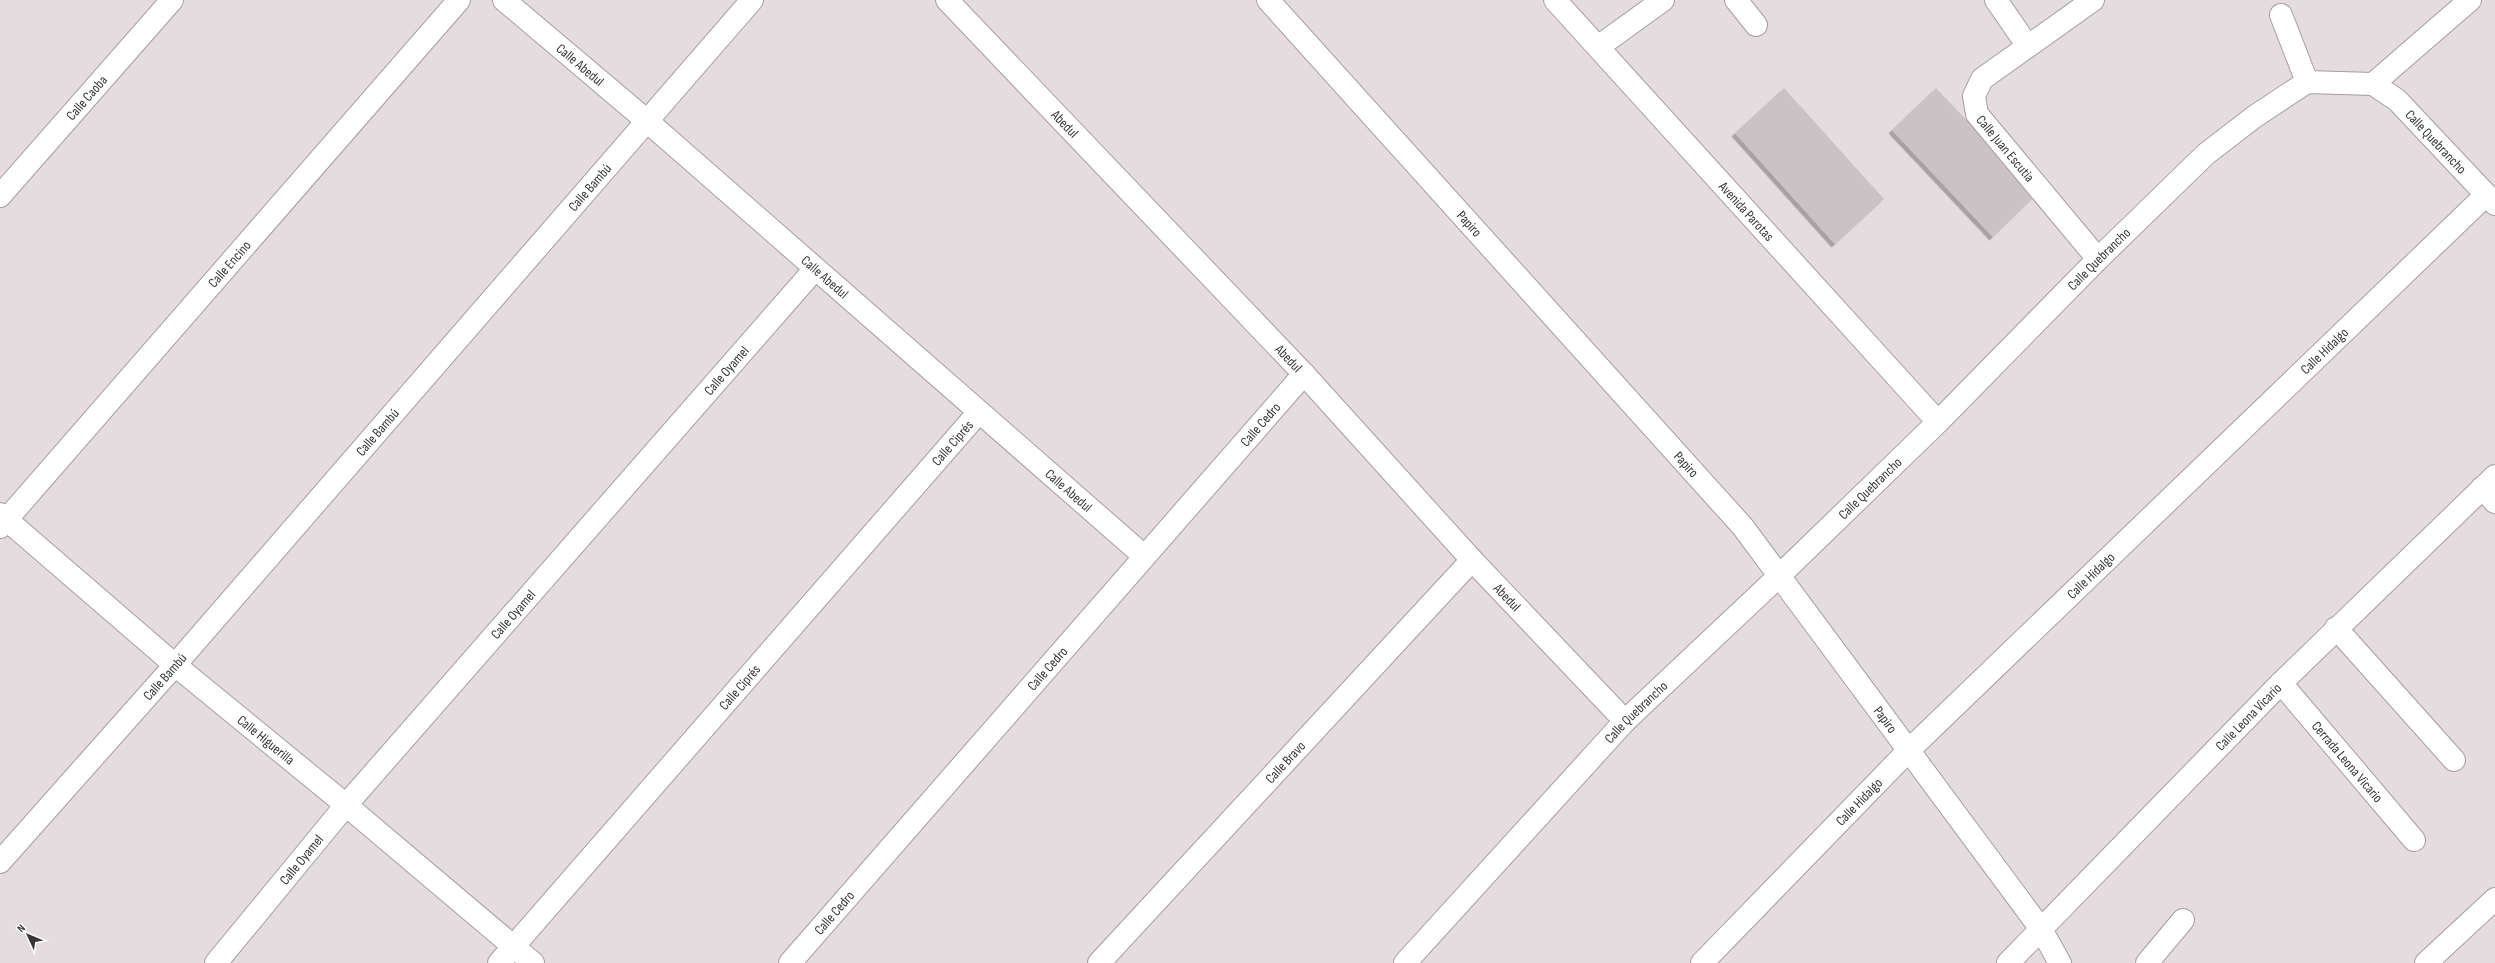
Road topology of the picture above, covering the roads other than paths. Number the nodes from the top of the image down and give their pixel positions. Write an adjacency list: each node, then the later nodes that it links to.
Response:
1 (172, 0): 20 (street, Calle Caoba)
2 (459, 0): 28 (street, Calle Encino)
3 (504, 0): 19 (street, Calle Abedul)
4 (752, 0): 19 (street, Calle Bambú)
5 (947, 0): 24 (street, Abedul)
6 (1268, 0): 31 (street, Papiro)
7 (1555, 0): 16 (street, Avenida Parotas)
8 (1663, 0): 16 (street)
9 (1736, 0): 14 (street)
10 (1996, 0): 15 (street)
11 (2093, 0): 15 (street, Calle Juan Escutia)
12 (2470, 0): 18 (street)
13 (2281, 15): 17 (street)
14 (1756, 25)
15 (2027, 45): 22 (street, Calle Juan Escutia)
16 (1598, 47): 26 (street, Avenida Parotas)
17 (2307, 82): 18 (street); 22 (street, Calle Quebrancho)
18 (2373, 84): 21 (street, Calle Quebrancho)
19 (647, 121): 23 (street, Calle Abedul); 33 (street, Calle Bambú)
20 (0, 196)
21 (2490, 199): 36 (street, Calle Hidalgo)
22 (2098, 259): 26 (street, Calle Quebrancho)
23 (815, 269): 25 (street, Calle Abedul); 38 (street, Calle Oyamel)
24 (1304, 374): 29 (street, Calle Cedro); 30 (street, Abedul)
25 (979, 412): 29 (street, Calle Abedul); 44 (street, Calle Ciprés)
26 (1938, 422): 31 (street, Calle Quebrancho)
27 (2491, 489): 32 (street, Calle Leona Vicario)
28 (2, 521): 33 (street, Calle Higuerilla)
29 (1144, 556): 48 (street, Calle Cedro)
30 (1472, 560): 35 (street, Abedul); 49 (street, Calle Bravo)
31 (1778, 577): 35 (street, Calle Quebrancho); 36 (street, Papiro)
32 (2336, 628): 34 (street, Calle Leona Vicario); 37 (street)
33 (175, 665): 38 (street, Calle Higuerilla); 40 (street, Calle Bambú)
34 (2281, 683): 39 (street, Cerrada Leona Vicario); 43 (street, Calle Leona Vicario)
35 (1626, 721): 50 (street, Calle Quebrancho)
36 (1908, 752): 43 (street, Papiro); 51 (street, Calle Hidalgo)
37 (2454, 760)
38 (346, 805): 44 (street, Calle Higuerilla); 45 (street, Calle Oyamel)
39 (2414, 840)
40 (0, 862)
41 (2495, 899): 55 (street)
42 (2183, 920): 54 (street)
43 (2041, 929): 52 (street, Calle Leona Vicario); 53 (street, Papiro)
44 (513, 946): 46 (street, Calle Ciprés); 47 (street, Calle Higuerilla)
45 (216, 963)
46 (499, 963)
47 (533, 963)
48 (790, 963)
49 (1099, 963)
50 (1405, 963)
51 (1702, 963)
52 (2008, 963)
53 (2060, 963)
54 (2147, 963)
55 (2426, 963)

